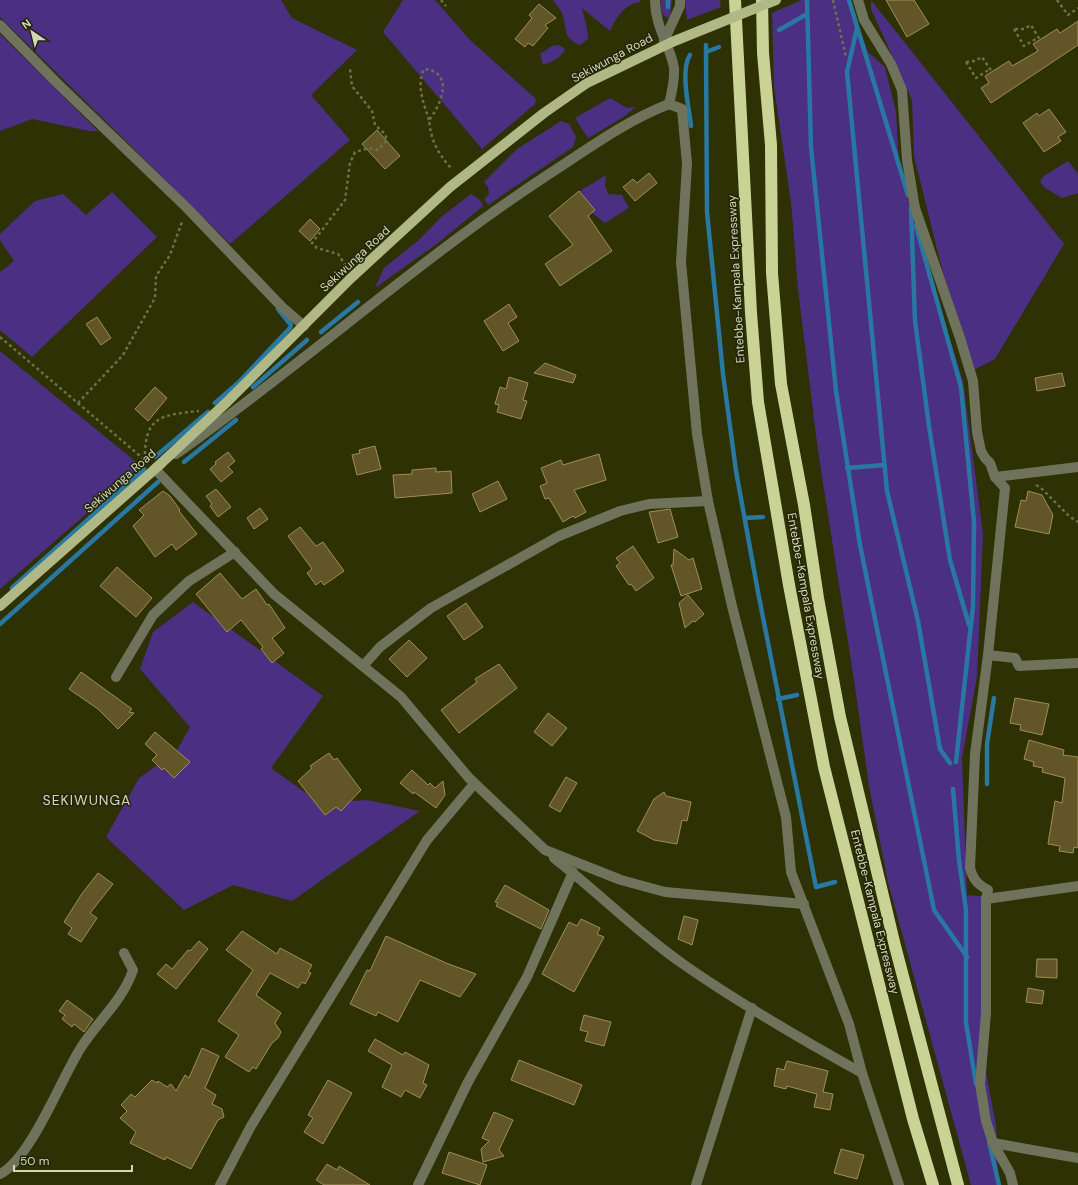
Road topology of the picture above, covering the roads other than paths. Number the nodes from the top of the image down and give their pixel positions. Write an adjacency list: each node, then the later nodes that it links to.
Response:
1 (655, 0): 8 (street)
2 (680, 0): 8 (street)
3 (735, 0): 37 (highway, Entebbe-Kampala Expressway)
4 (762, 0): 38 (highway, Entebbe-Kampala Expressway)
5 (776, 0): 8 (main road, Sekiwunga Road, bridge)
6 (858, 0): 13 (street)
7 (0, 25): 10 (street)
8 (668, 43): 9 (street); 10 (main road, Sekiwunga Road)
9 (669, 104): 12 (street); 14 (street)
10 (304, 326): 12 (main road, Sekiwunga Road)
11 (1078, 467): 13 (street)
12 (155, 469): 15 (street); 16 (main road, Sekiwunga Road)
13 (995, 477): 17 (street)
14 (708, 501): 19 (street); 26 (street)
15 (235, 552): 19 (street); 20 (street)
16 (0, 606)
17 (988, 655): 18 (street); 25 (street)
18 (1078, 663)
19 (362, 666): 21 (street)
20 (116, 677)
21 (474, 784): 22 (street); 33 (street)
22 (545, 850): 23 (street); 26 (street)
23 (573, 872): 28 (street); 34 (street)
24 (1078, 886): 25 (street)
25 (986, 899): 30 (street)
26 (804, 904): 29 (street)
27 (124, 953): 32 (street)
28 (752, 1008): 29 (street); 35 (street)
29 (862, 1073): 36 (street)
30 (993, 1143): 31 (street); 39 (street)
31 (1078, 1158)
32 (0, 1174)
33 (220, 1185)
34 (418, 1185)
35 (696, 1185)
36 (899, 1185)
37 (932, 1185)
38 (958, 1185)
39 (1013, 1185)

